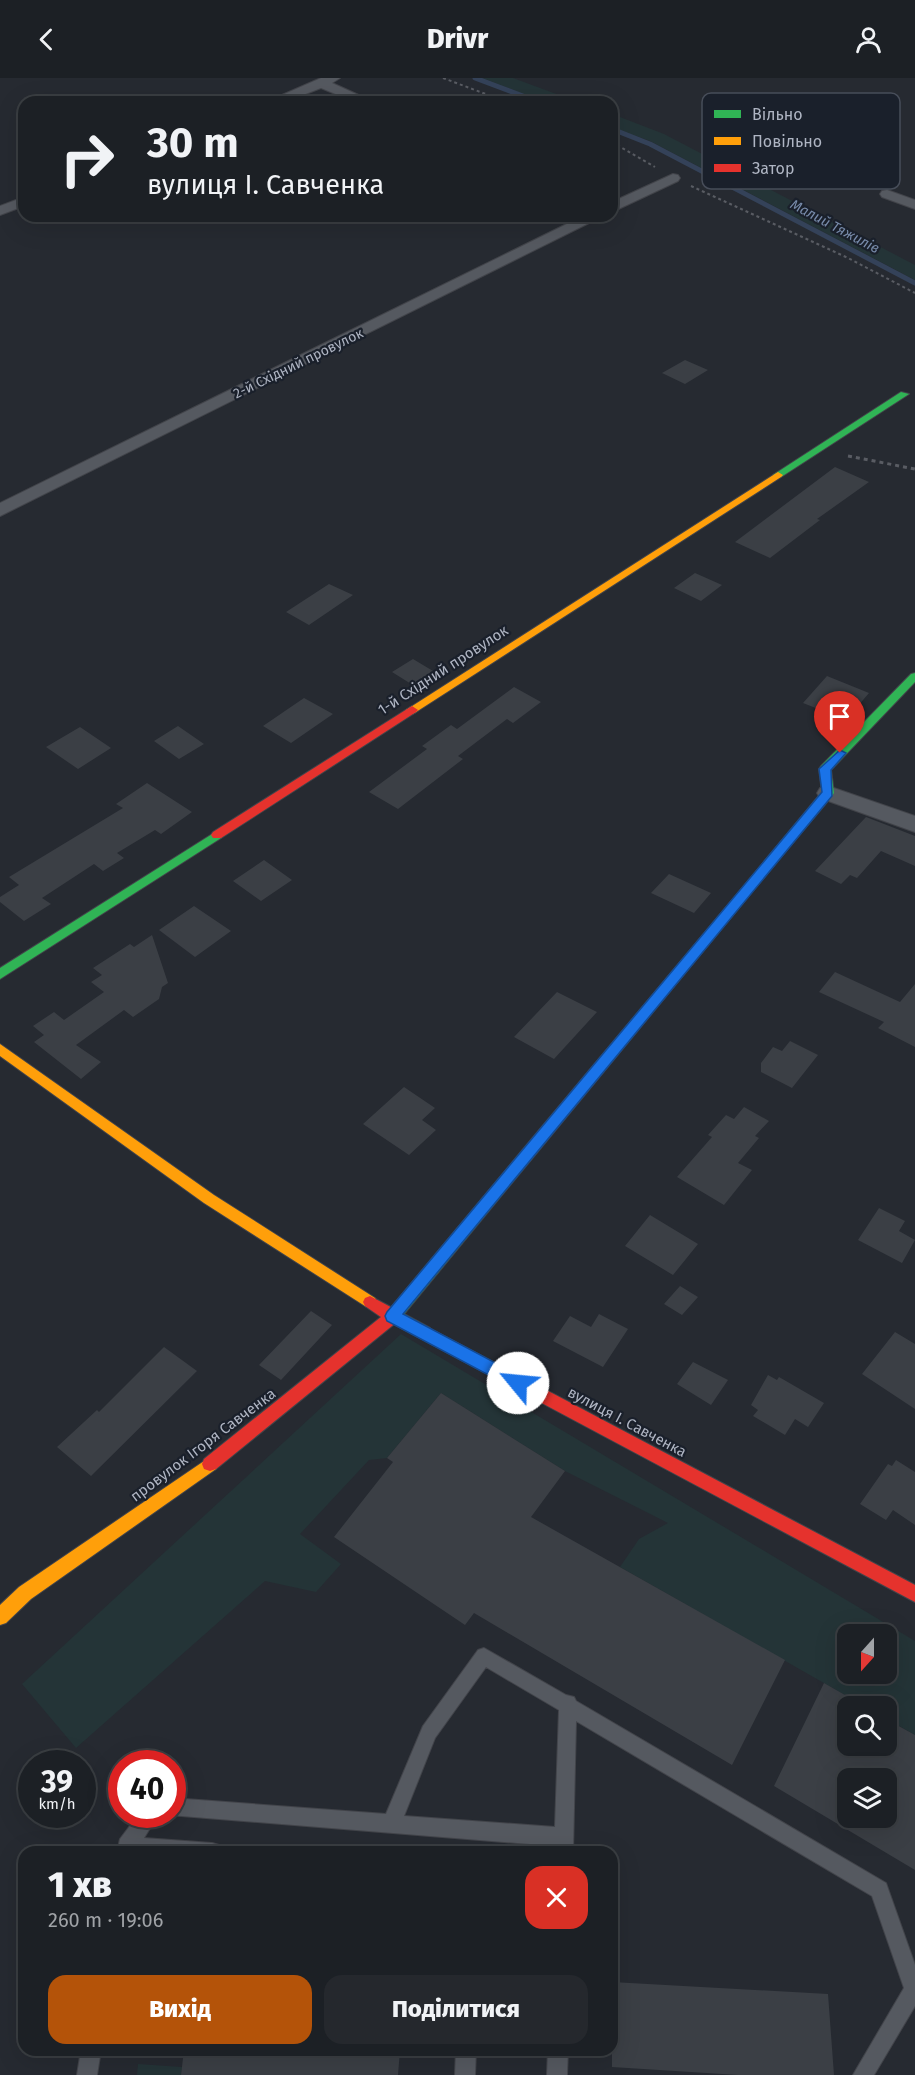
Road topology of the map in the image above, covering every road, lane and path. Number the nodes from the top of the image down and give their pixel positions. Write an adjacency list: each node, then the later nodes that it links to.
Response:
1 (443, 78): 5 (path)
2 (327, 80): 3 (street); 4 (street)
3 (288, 96)
4 (356, 96)
5 (491, 96)
6 (618, 146): 7 (path)
7 (673, 178): 9 (street); 14 (path)
8 (887, 194): 11 (street)
9 (618, 203)
10 (18, 204): 12 (street)
11 (915, 205)
12 (0, 211)
13 (583, 222): 18 (street, 2-й Східний провулок)
14 (915, 293)
15 (904, 394): 16 (street, 1-й Східний провулок)
16 (817, 451): 17 (path); 22 (street, 1-й Східний провулок)
17 (915, 469)
18 (0, 510)
19 (915, 676): 20 (street)
20 (828, 793): 21 (street); 24 (street)
21 (915, 824)
22 (0, 974)
23 (0, 1048): 24 (street, вулиця І. Савченка)
24 (393, 1316): 25 (street, вулиця І. Савченка); 26 (street, провулок Ігоря Савченка)
25 (915, 1594)
26 (0, 1617)
27 (568, 1703): 29 (lane); 31 (lane); 39 (lane)
28 (186, 1808): 29 (lane)
29 (391, 1824): 31 (lane)
30 (140, 1828): 32 (lane)
31 (564, 1845)
32 (128, 1846)
33 (90, 2056): 36 (lane)
34 (466, 2056): 37 (lane)
35 (558, 2056): 38 (lane)
36 (87, 2075)
37 (465, 2075)
38 (557, 2075)
39 (863, 2075)

